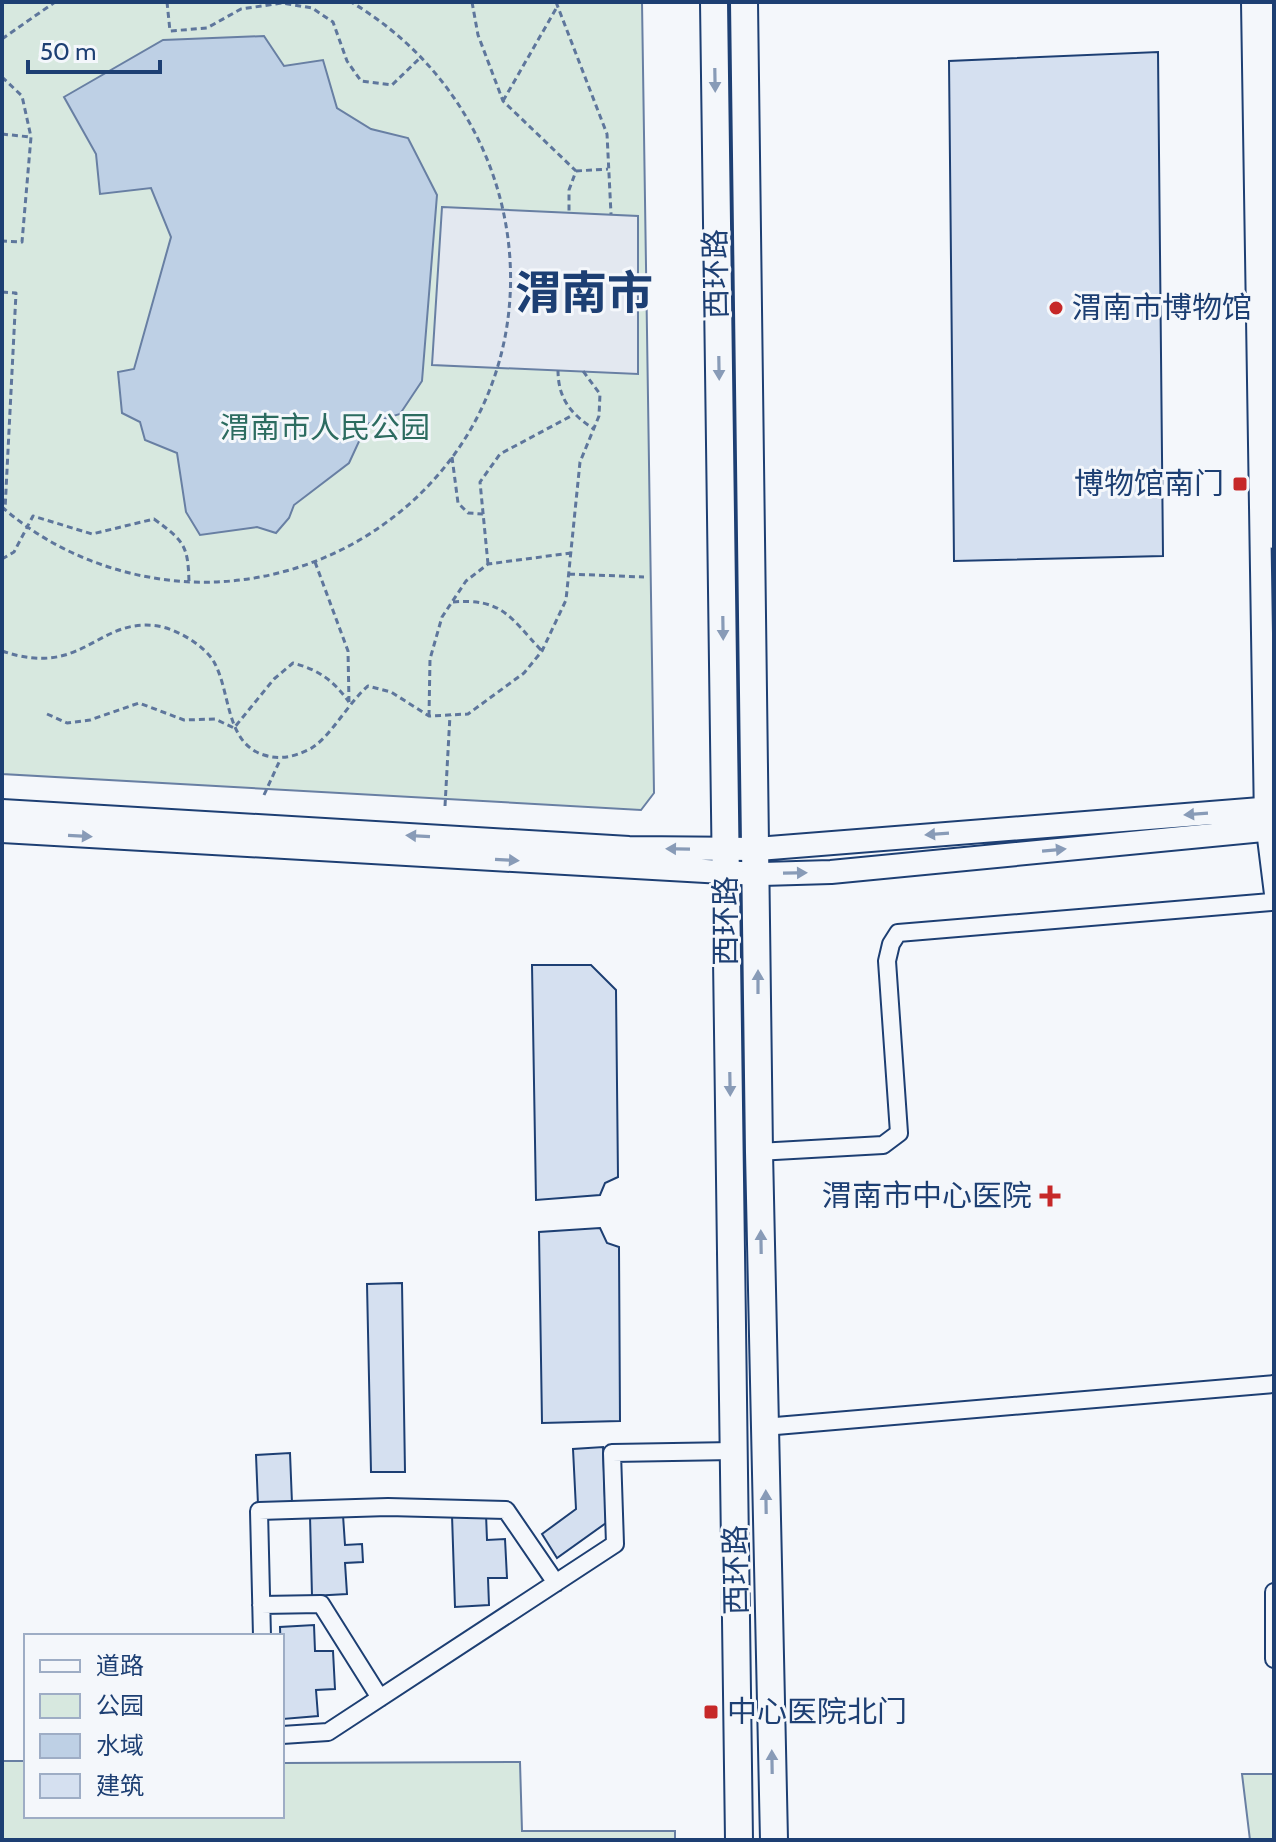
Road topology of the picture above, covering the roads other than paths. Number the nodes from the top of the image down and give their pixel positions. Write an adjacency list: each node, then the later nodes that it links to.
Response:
1 (714, 2): 9 (main road, 西环路, one-way to 9)
2 (744, 2): 10 (main road, 西环路)
3 (1252, 2): 7 (street)
4 (1267, 2): 5 (street)
5 (1274, 538)
6 (2, 811): 9 (main road, one-way to 6)
7 (1269, 819): 10 (main road); 11 (street)
8 (2, 831): 9 (main road, one-way to 9)
9 (726, 861): 10 (main road); 15 (main road, 西环路, one-way to 15)
10 (758, 861): 12 (main road, 西环路, one-way to 10)
11 (1273, 902): 12 (street)
12 (759, 1152): 14 (main road, 西环路, one-way to 12)
13 (1274, 1384): 14 (street)
14 (764, 1427): 24 (main road, 西环路, one-way to 14)
15 (734, 1451): 16 (street); 23 (main road, 西环路)
16 (556, 1583): 18 (street); 21 (street)
17 (1274, 1592): 20 (street)
18 (261, 1605): 19 (street); 21 (street)
19 (262, 1634)
20 (1274, 1659)
21 (380, 1698): 22 (street)
22 (284, 1735)
23 (739, 1840)
24 (774, 1840)

